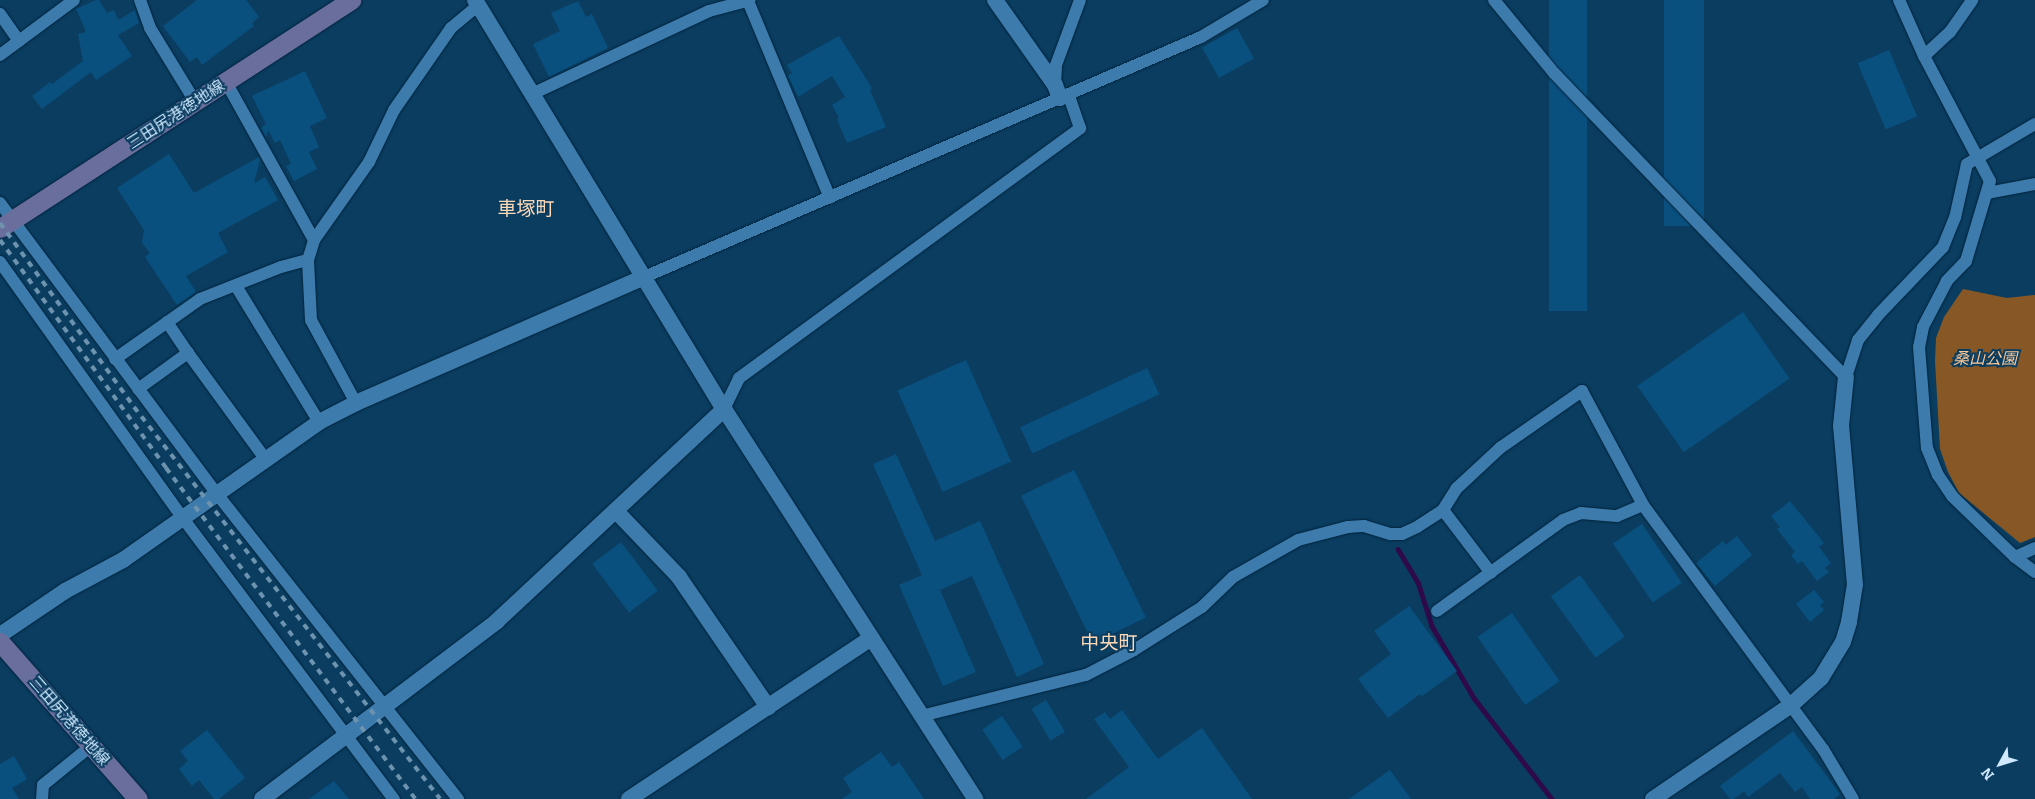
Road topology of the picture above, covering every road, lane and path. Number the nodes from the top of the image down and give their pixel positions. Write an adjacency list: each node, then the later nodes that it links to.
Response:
1 (74, 0): 13 (street)
2 (140, 0): 19 (street)
3 (351, 0): 16 (main road, 三田尻港徳地線)
4 (749, 0): 18 (street); 24 (street)
5 (995, 0): 17 (street)
6 (1080, 0): 17 (street)
7 (1263, 0): 17 (street)
8 (1494, 0): 35 (street)
9 (1899, 0): 15 (street)
10 (1972, 0): 15 (street)
11 (476, 3): 18 (street); 27 (street)
12 (0, 14): 13 (street)
13 (19, 41): 14 (street)
14 (0, 55)
15 (1924, 56): 21 (street)
16 (226, 82): 19 (main road, 三田尻港徳地線); 27 (street)
17 (1061, 92): 24 (street); 38 (street)
18 (532, 94): 30 (street)
19 (196, 102): 26 (main road, 三田尻港徳地線)
20 (2035, 124): 21 (street)
21 (1976, 158): 23 (street); 35 (street)
22 (2035, 184): 23 (street)
23 (1987, 193): 47 (street)
24 (830, 198): 30 (street)
25 (0, 204): 26 (street)
26 (6, 225): 34 (street)
27 (314, 240): 28 (street)
28 (308, 260): 31 (street); 37 (street)
29 (0, 262): 45 (street)
30 (642, 278): 37 (street); 38 (street)
31 (236, 286): 32 (street); 39 (street)
32 (167, 322): 33 (street); 34 (street)
33 (188, 354): 36 (street); 40 (street)
34 (115, 359): 36 (street)
35 (1846, 377): 55 (street)
36 (138, 389): 41 (street)
37 (356, 403): 39 (street)
38 (724, 409): 43 (street); 52 (street)
39 (318, 422): 40 (street)
40 (266, 460): 41 (street)
41 (217, 494): 45 (street); 54 (street)
42 (1643, 505): 44 (street); 48 (street); 55 (street)
43 (616, 510): 54 (street); 56 (street)
44 (1442, 510): 48 (street); 57 (street)
45 (182, 518): 51 (street); 58 (street)
46 (2035, 548): 47 (street)
47 (2015, 557): 49 (street)
48 (1491, 572): 50 (street)
49 (2035, 572)
50 (1437, 612)
51 (0, 635)
52 (871, 638): 56 (street); 57 (street)
53 (0, 642): 59 (main road, 三田尻港徳地線)
54 (385, 706): 58 (street); 64 (street)
55 (1790, 706): 67 (street); 68 (street)
56 (768, 707): 65 (street)
57 (921, 716): 66 (street)
58 (345, 734): 62 (street); 63 (street)
59 (91, 746): 60 (street); 61 (main road, 三田尻港徳地線)
60 (42, 799)
61 (138, 799)
62 (262, 799)
63 (394, 799)
64 (458, 799)
65 (629, 799)
66 (975, 799)
67 (1653, 799)
68 (1853, 799)

